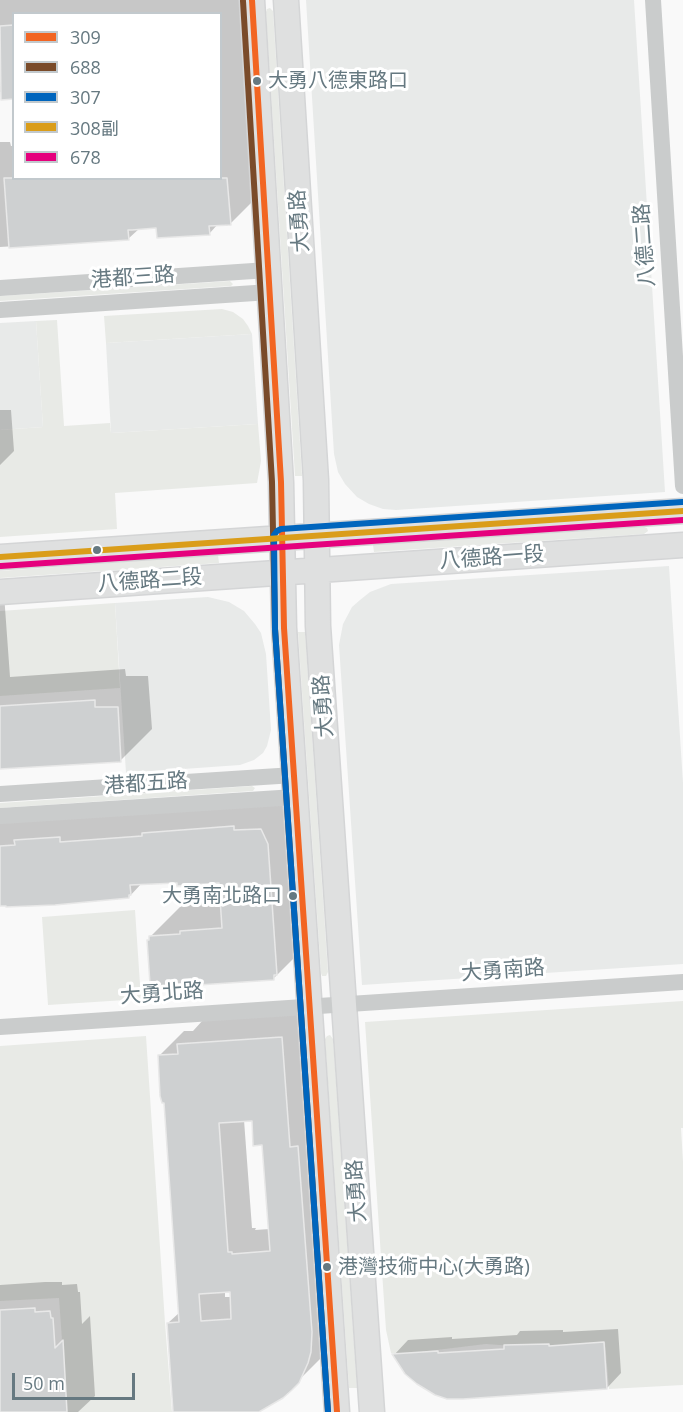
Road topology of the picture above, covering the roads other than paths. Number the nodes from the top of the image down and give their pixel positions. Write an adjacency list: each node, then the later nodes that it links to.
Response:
1 (252, 0): 4 (street, 大勇路)
2 (286, 0): 9 (street, 大勇路)
3 (652, 0): 7 (street, 八德二路)
4 (269, 281): 5 (street, 港都三路); 6 (street, 港都三路); 9 (street, 大勇路)
5 (0, 288)
6 (0, 310)
7 (683, 486)
8 (683, 511): 9 (street, 八德路一段)
9 (300, 536): 11 (street, 八德路二段); 12 (street, 大勇路); 12 (street, 大勇路)
10 (683, 546): 12 (street, 八德路一段)
11 (0, 557)
12 (300, 571): 13 (street, 八德路二段); 14 (street, 大勇路); 18 (street, 大勇路)
13 (0, 592)
14 (295, 786): 15 (street, 港都五路); 16 (street, 港都五路); 18 (street, 大勇路)
15 (0, 794)
16 (0, 816)
17 (683, 982): 18 (street, 大勇南路)
18 (327, 1006): 19 (street, 大勇北路); 20 (street, 大勇路); 21 (street, 大勇路)
19 (0, 1027)
20 (337, 1412)
21 (372, 1412)

